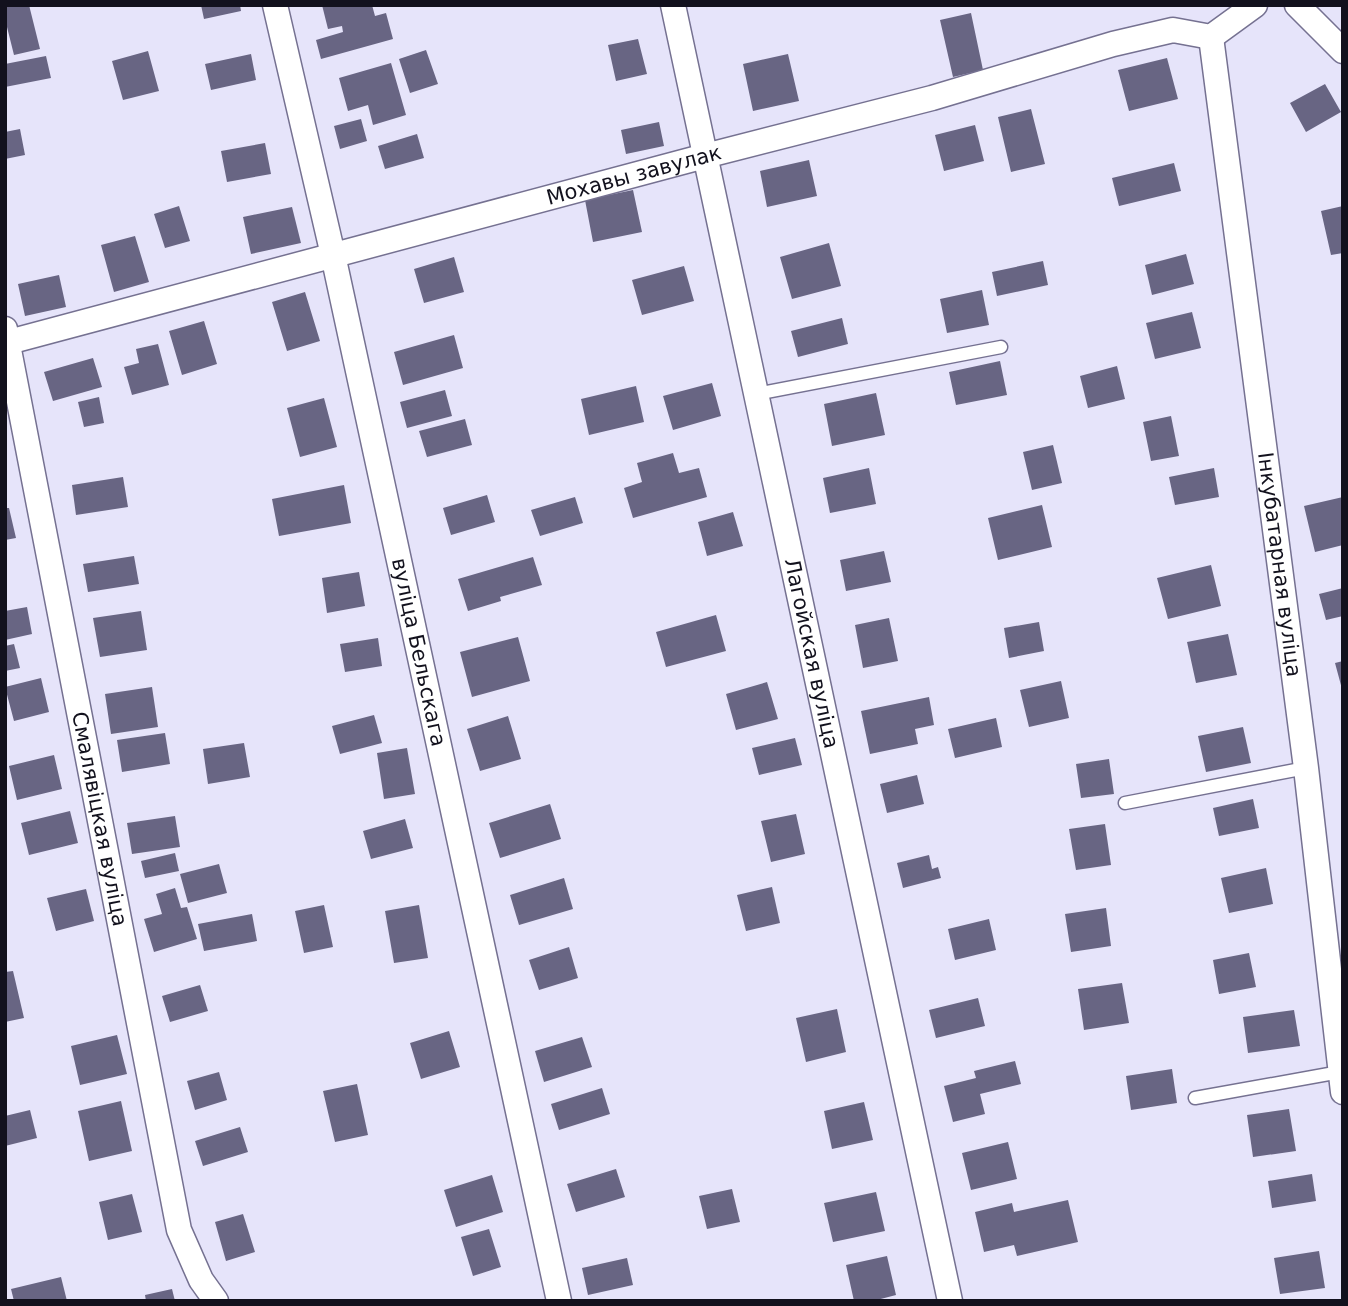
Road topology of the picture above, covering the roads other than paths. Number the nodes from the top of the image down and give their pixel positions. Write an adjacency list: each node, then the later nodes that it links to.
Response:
1 (275, 5): 8 (street, вуліца Бельскага)
2 (673, 5): 7 (street, Лагойская вуліца)
3 (1255, 5): 5 (street)
4 (1297, 5): 6 (street)
5 (1211, 37): 7 (street, Мохавы завулак); 12 (street, Інкубатарная вуліца)
6 (1343, 51)
7 (705, 156): 8 (street, Мохавы завулак); 11 (street, Лагойская вуліца)
8 (332, 255): 9 (street, Мохавы завулак); 17 (street, вуліца Бельскага)
9 (6, 338): 16 (street, Смалявіцкая вуліца)
10 (1002, 347): 11 (lane)
11 (756, 394): 18 (street, Лагойская вуліца)
12 (1306, 768): 13 (lane); 14 (street, Інкубатарная вуліца)
13 (1125, 803)
14 (1341, 1082): 15 (lane)
15 (1195, 1098)
16 (216, 1301)
17 (559, 1301)
18 (950, 1301)

